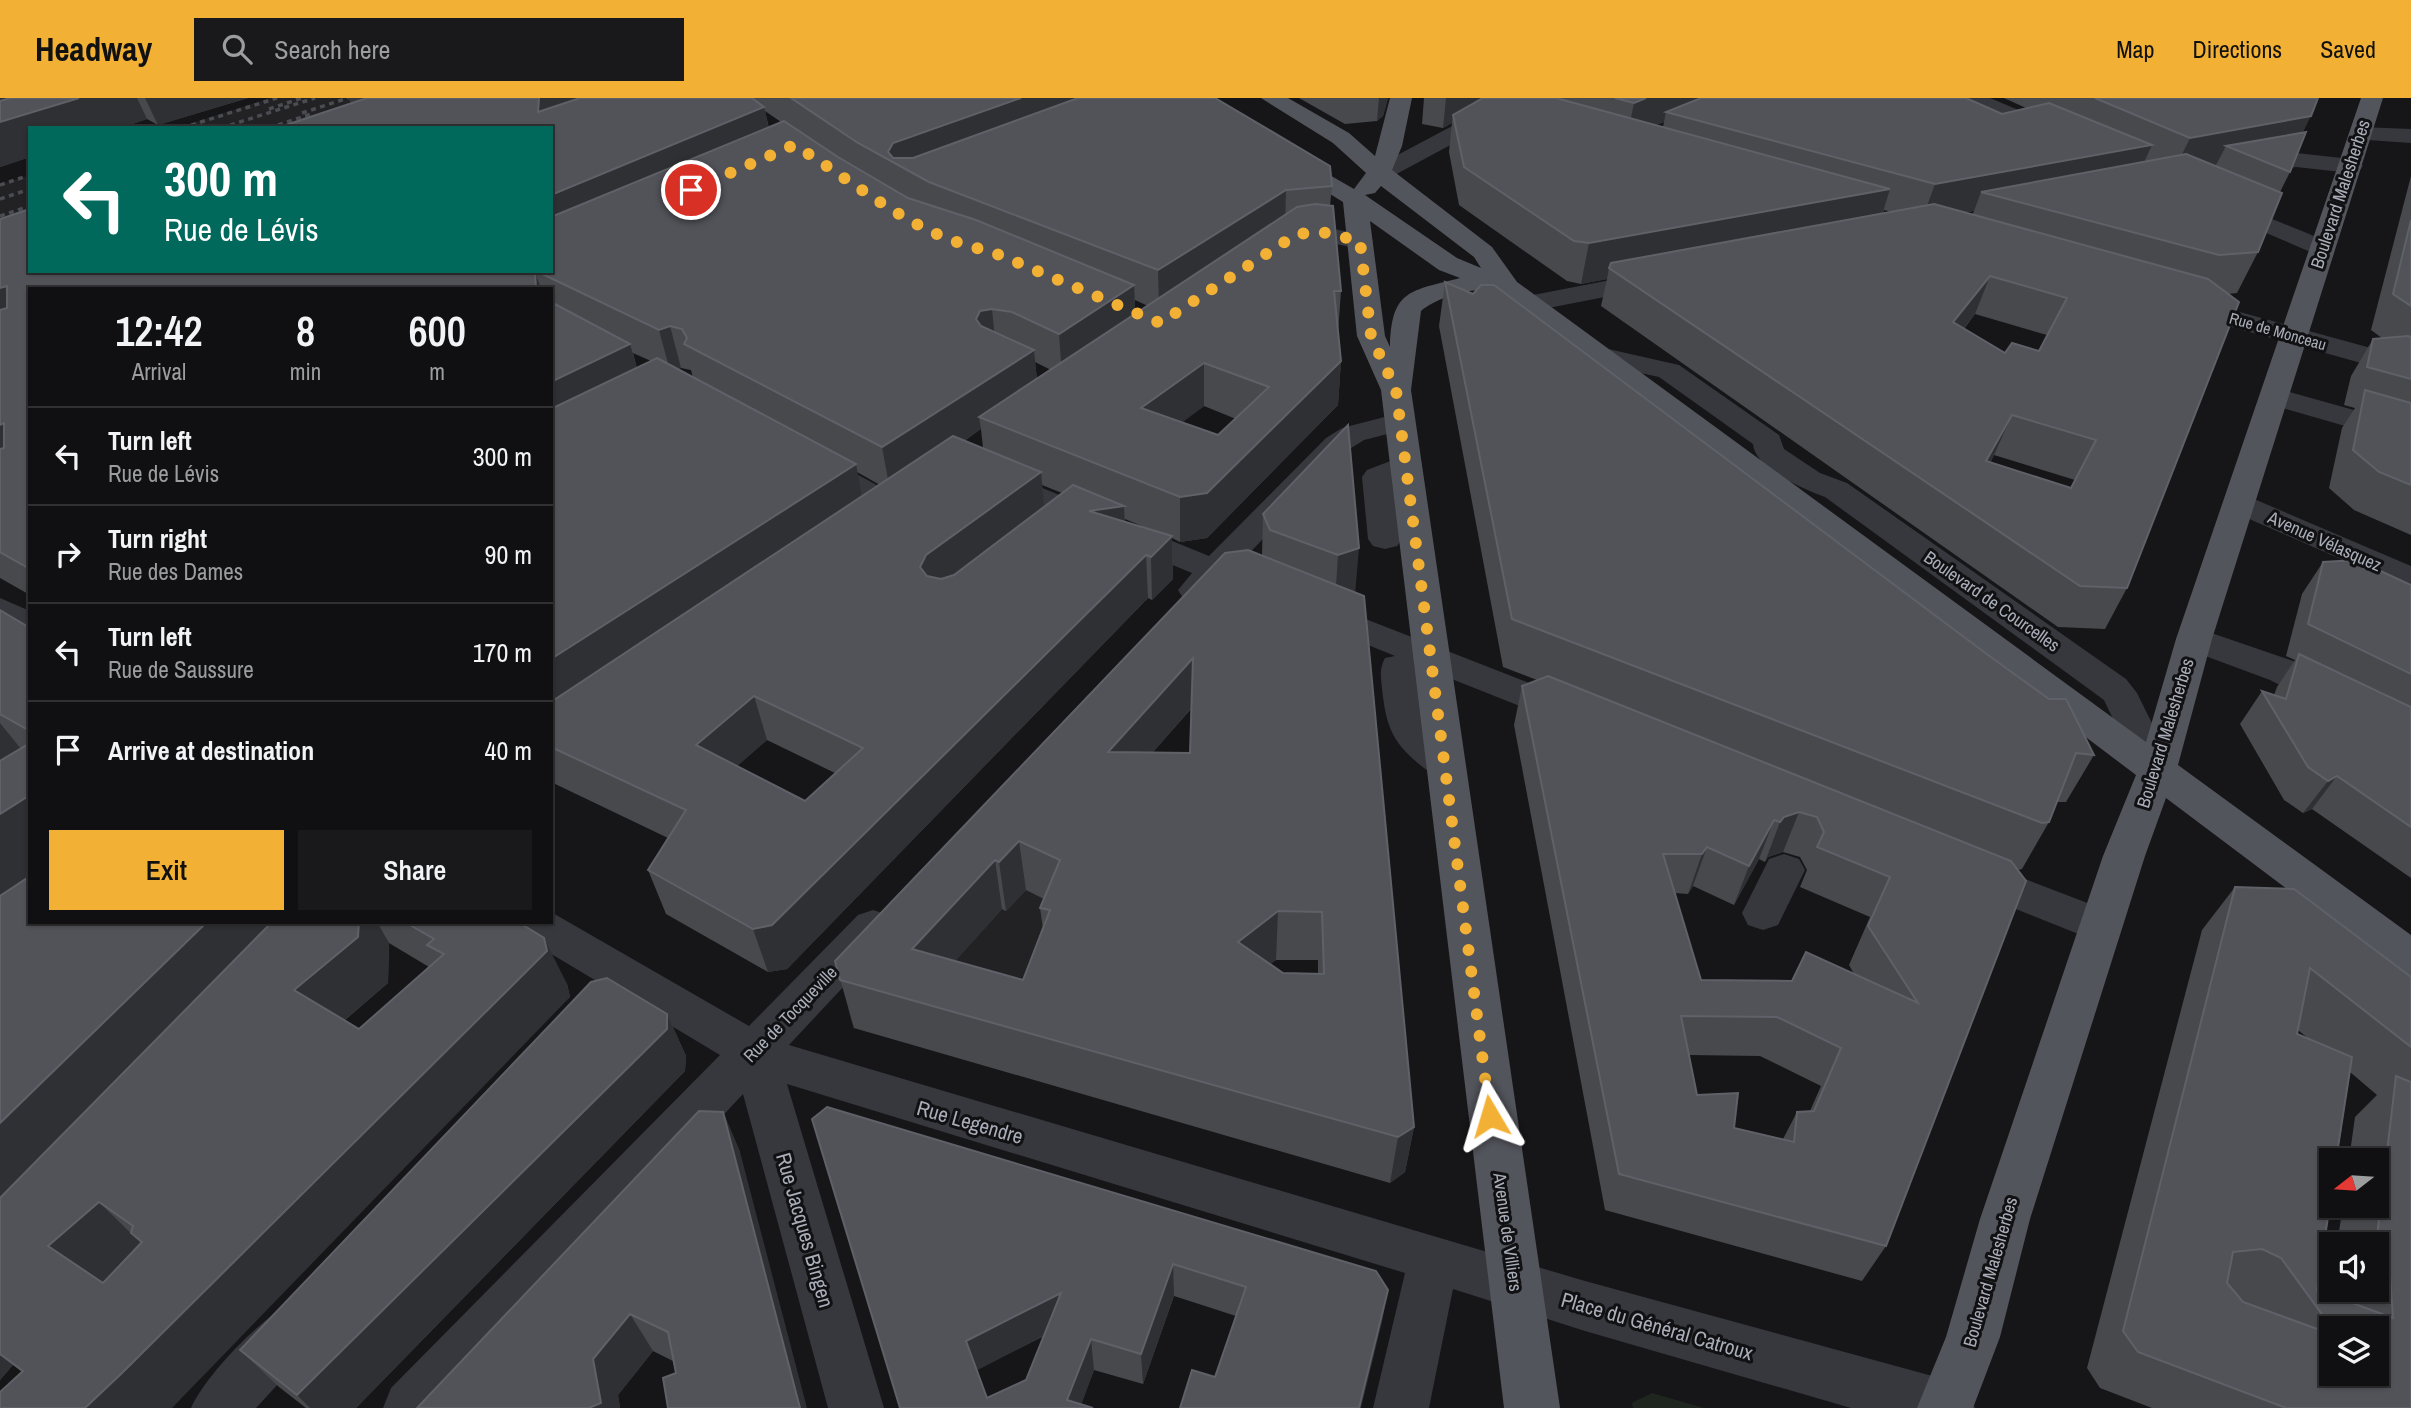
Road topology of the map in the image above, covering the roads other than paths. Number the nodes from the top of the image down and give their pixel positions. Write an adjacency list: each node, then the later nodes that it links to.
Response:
1 (359, 98): 7 (street)
2 (1272, 98): 17 (main road, Boulevard de Courcelles)
3 (1401, 98): 11 (main road)
4 (1971, 98): 13 (street)
5 (2372, 98): 10 (main road, Boulevard Malesherbes)
6 (1524, 108): 15 (street)
7 (388, 112): 8 (street); 9 (main road)
8 (422, 117)
9 (368, 126)
10 (2361, 134): 12 (street); 16 (main road, Boulevard Malesherbes)
11 (1393, 136): 15 (street); 17 (main road)
12 (2411, 136)
13 (2075, 143)
14 (1267, 149): 20 (main road, Boulevard de Courcelles)
15 (1428, 149): 17 (street)
16 (2351, 166): 18 (street); 22 (main road, Boulevard Malesherbes)
17 (1381, 173): 20 (main road); 26 (main road, Boulevard de Courcelles)
18 (2221, 173)
19 (2197, 195): 22 (street)
20 (1355, 199): 21 (main road, Avenue de Villiers); 26 (main road, Boulevard de Courcelles)
21 (1360, 241): 23 (street); 25 (main road, Avenue de Villiers)
22 (2322, 248): 29 (main road, Boulevard Malesherbes)
23 (1262, 255)
24 (1687, 274): 26 (street)
25 (1365, 280): 27 (main road); 34 (main road, Avenue de Villiers)
26 (1505, 287): 27 (main road); 30 (main road, Boulevard de Courcelles)
27 (1429, 294): 34 (main road, Avenue de Villiers)
28 (2153, 296): 29 (street, Rue de Monceau)
29 (2295, 336): 31 (street, Rue de Monceau); 32 (main road, Boulevard Malesherbes)
30 (1595, 354): 33 (street); 40 (main road, Boulevard de Courcelles)
31 (2411, 368)
32 (2275, 397): 35 (street); 41 (main road, Boulevard Malesherbes)
33 (1605, 401)
34 (1398, 406): 37 (main road, Avenue de Villiers); 38 (street)
35 (2411, 436)
36 (787, 449): 43 (street)
37 (1406, 464): 38 (street); 45 (street); 52 (main road, Avenue de Villiers)
38 (1313, 467): 46 (street)
39 (967, 468): 42 (street)
40 (1776, 473): 54 (main road, Boulevard de Courcelles); 57 (street, Boulevard de Courcelles)
41 (2240, 503): 47 (street, Avenue Vélasquez); 50 (main road, Boulevard Malesherbes)
42 (1072, 513): 44 (street); 46 (street)
43 (858, 529)
44 (1044, 534)
45 (1385, 539)
46 (1214, 571): 49 (street); 52 (street)
47 (2411, 579)
48 (0, 609): 51 (street)
49 (1171, 615)
50 (2194, 639): 56 (street); 57 (main road, Boulevard Malesherbes)
51 (23, 641)
52 (1415, 660): 55 (street); 67 (main road, Avenue de Villiers)
53 (1994, 693): 54 (street)
54 (2059, 700): 57 (main road, Boulevard de Courcelles)
55 (1606, 727)
56 (2411, 736)
57 (2157, 772): 63 (main road, Boulevard Malesherbes); 64 (main road, Boulevard de Courcelles)
58 (1941, 862): 63 (street)
59 (1784, 870): 61 (street)
60 (896, 903): 65 (street, Rue de Tocqueville)
61 (1763, 913)
62 (535, 924): 65 (street, Rue Legendre)
63 (2101, 926): 74 (main road, Boulevard Malesherbes)
64 (2411, 959)
65 (754, 1052): 66 (street, Rue Legendre); 70 (street, Rue de Tocqueville); 71 (street, Rue Jacques Bingen)
66 (1434, 1258): 67 (street, Place du Général Catroux); 72 (street)
67 (1516, 1284): 73 (main road, Avenue de Villiers); 74 (street, Place du Général Catroux)
68 (321, 1299): 69 (street)
69 (219, 1408)
70 (411, 1408)
71 (856, 1408)
72 (1401, 1408)
73 (1532, 1408)
74 (1946, 1408)

